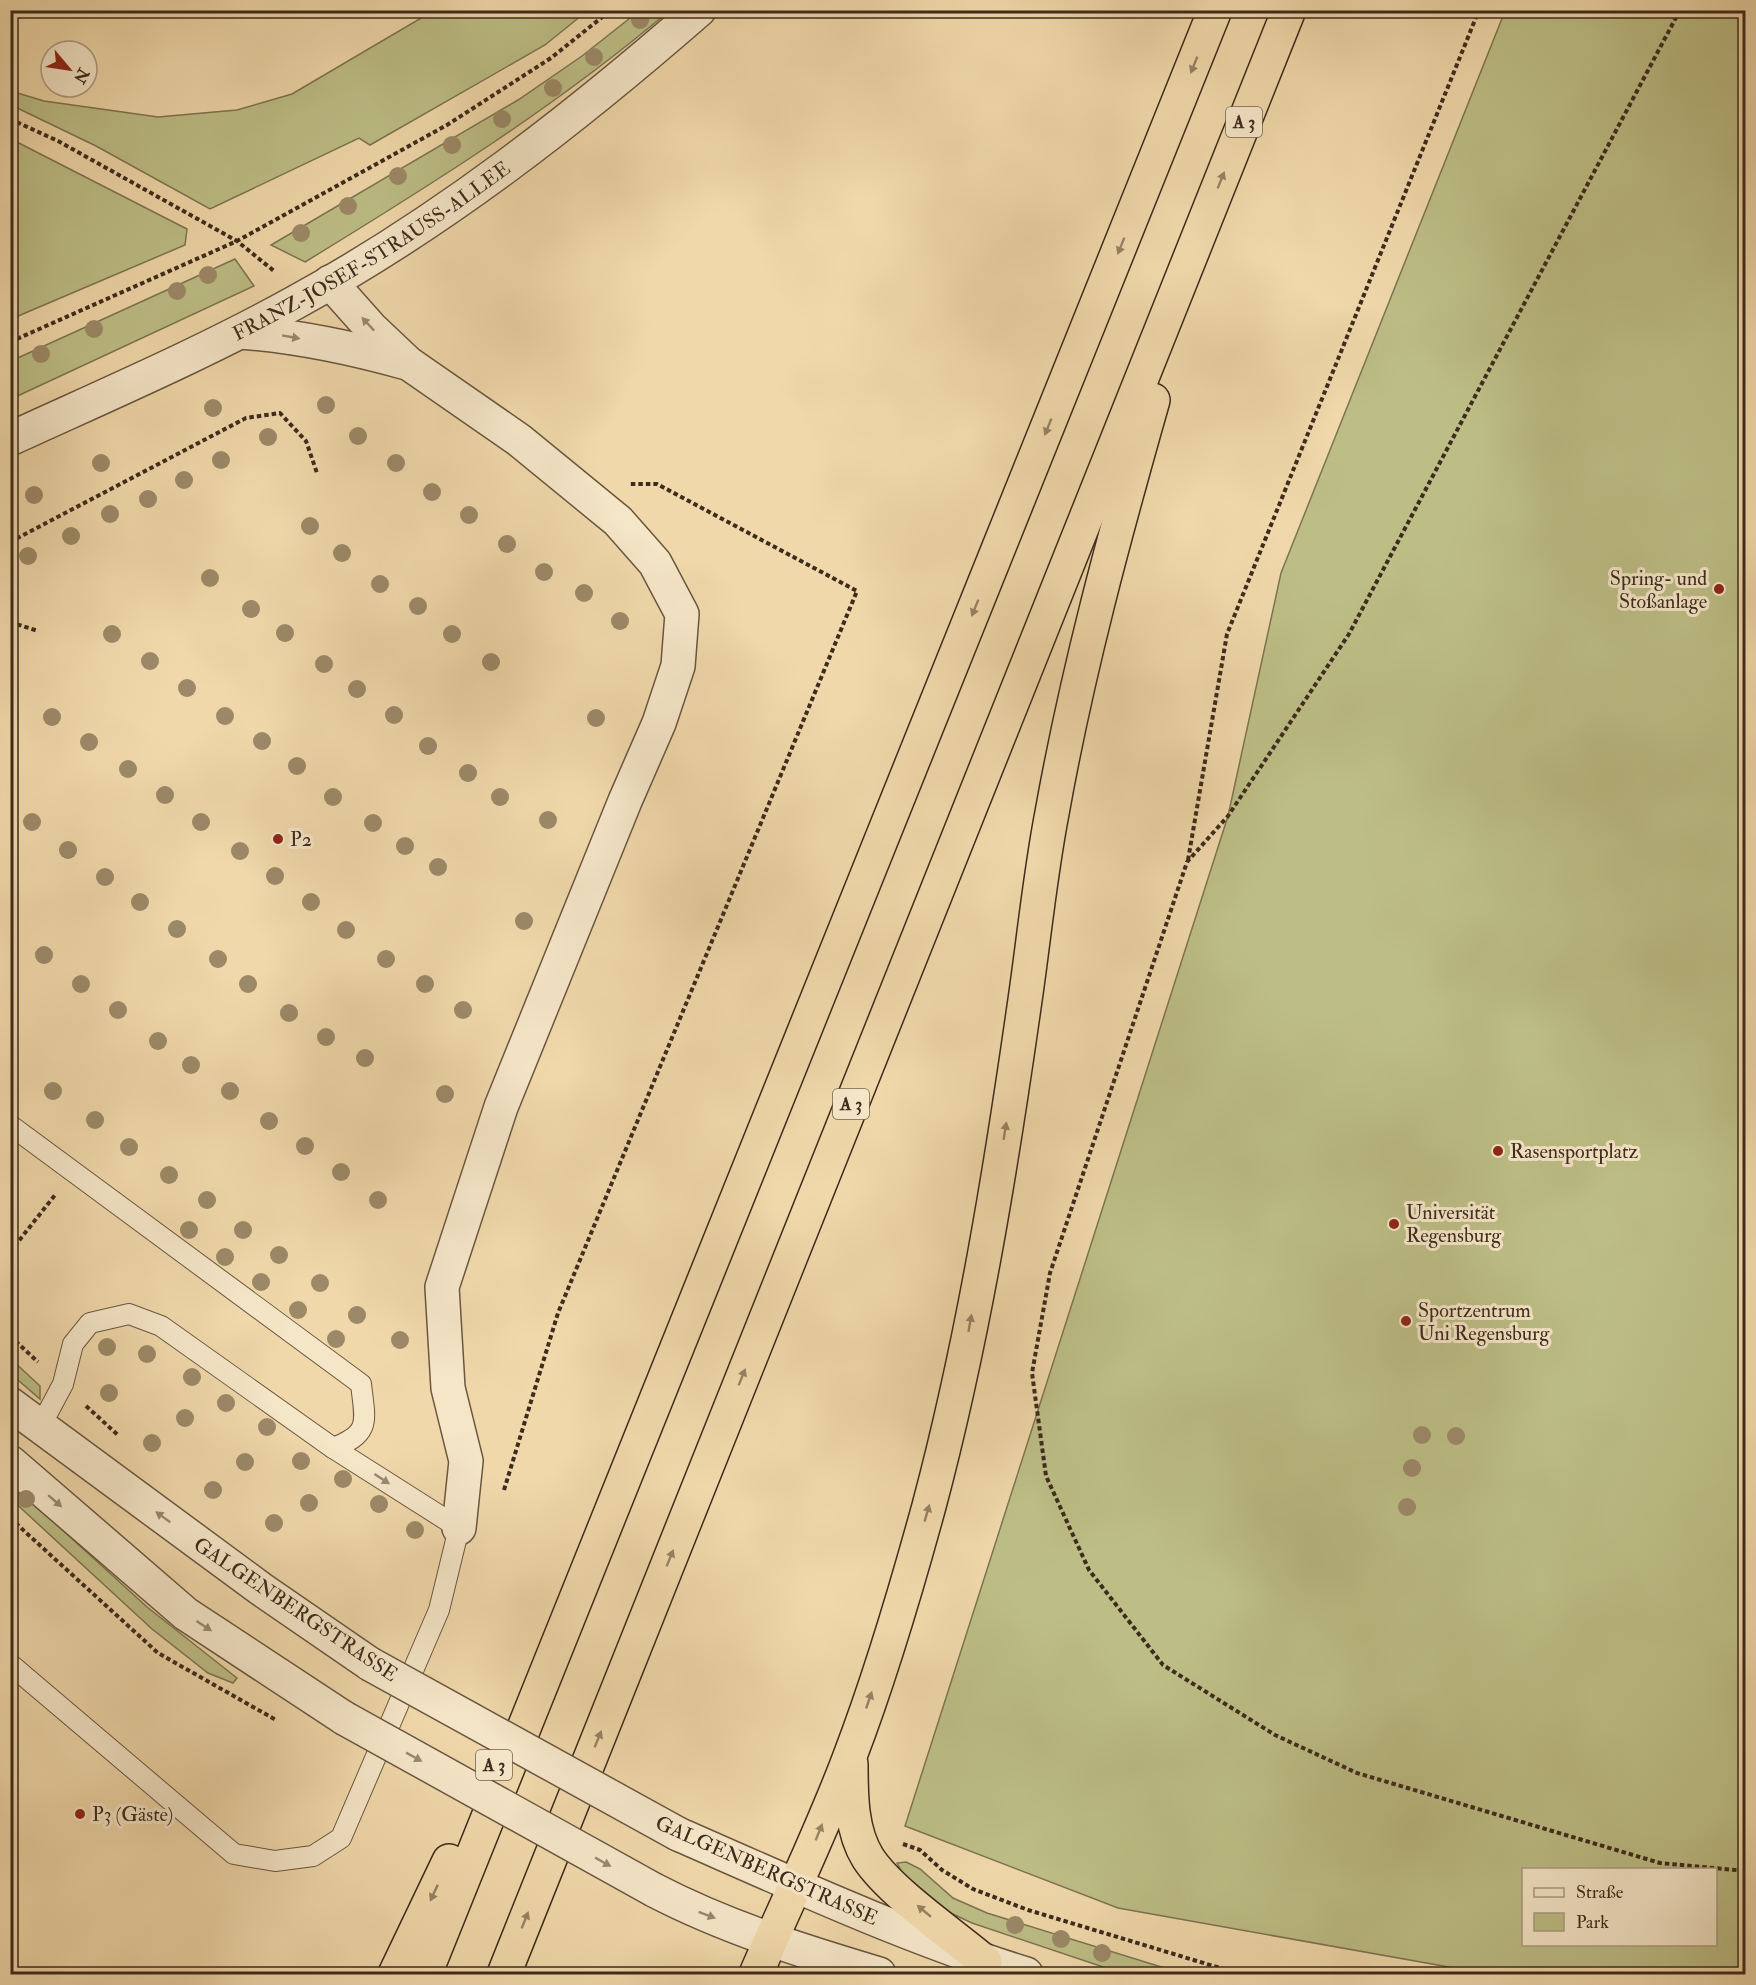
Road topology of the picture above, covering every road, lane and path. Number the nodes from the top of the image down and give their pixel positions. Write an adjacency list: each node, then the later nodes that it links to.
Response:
1 (611, 10): 9 (path)
2 (699, 10): 10 (street, FRANZ-JOSEF-STRAUSS-ALLEE)
3 (1215, 10): 31 (highway, A 3, one-way to 31)
4 (1289, 10): 8 (highway, A 3, one-way to 4)
5 (1479, 10): 21 (path)
6 (1680, 10): 21 (path)
7 (10, 119): 9 (path)
8 (1199, 234): 33 (highway, A 3, one-way to 8); 43 (highway, A 3, one-way to 8)
9 (237, 241): 10 (path); 12 (path)
10 (315, 291): 11 (street, FRANZ-JOSEF-STRAUSS-ALLEE); 13 (street); 14 (street, one-way to 10)
11 (240, 332): 13 (street, one-way to 13); 15 (street, FRANZ-JOSEF-STRAUSS-ALLEE)
12 (10, 342)
13 (340, 345): 14 (street)
14 (408, 363): 17 (street)
15 (10, 439)
16 (317, 473): 18 (path)
17 (572, 484): 29 (path); 30 (street)
18 (10, 542)
19 (10, 622): 20 (path)
20 (38, 631)
21 (1187, 862): 35 (path)
22 (10, 1125): 23 (lane)
23 (74, 1171): 24 (path); 27 (lane)
24 (10, 1252)
25 (10, 1404): 26 (street, GALGENBERGSTRASSE)
26 (40, 1427): 27 (lane); 38 (street, GALGENBERGSTRASSE, one-way to 26, bridge)
27 (333, 1448): 30 (lane, one-way to 30)
28 (10, 1462): 39 (street, one-way to 39, bridge)
29 (504, 1490)
30 (459, 1528): 32 (lane)
31 (593, 1556): 41 (highway, A 3, one-way to 41); 42 (highway, A 3)
32 (10, 1664)
33 (850, 1755): 34 (highway); 38 (highway, A 3, one-way to 33)
34 (868, 1857): 40 (highway, one-way to 34); 47 (path)
35 (1714, 1868)
36 (1717, 1868): 37 (path)
37 (1746, 1871)
38 (795, 1886): 39 (highway); 40 (street, GALGENBERGSTRASSE)
39 (770, 1940): 44 (highway); 45 (street)
40 (985, 1962): 46 (street, GALGENBERGSTRASSE)
41 (395, 1974)
42 (425, 1974)
43 (504, 1974)
44 (756, 1974)
45 (879, 1974)
46 (1026, 1974)
47 (1240, 1974)

